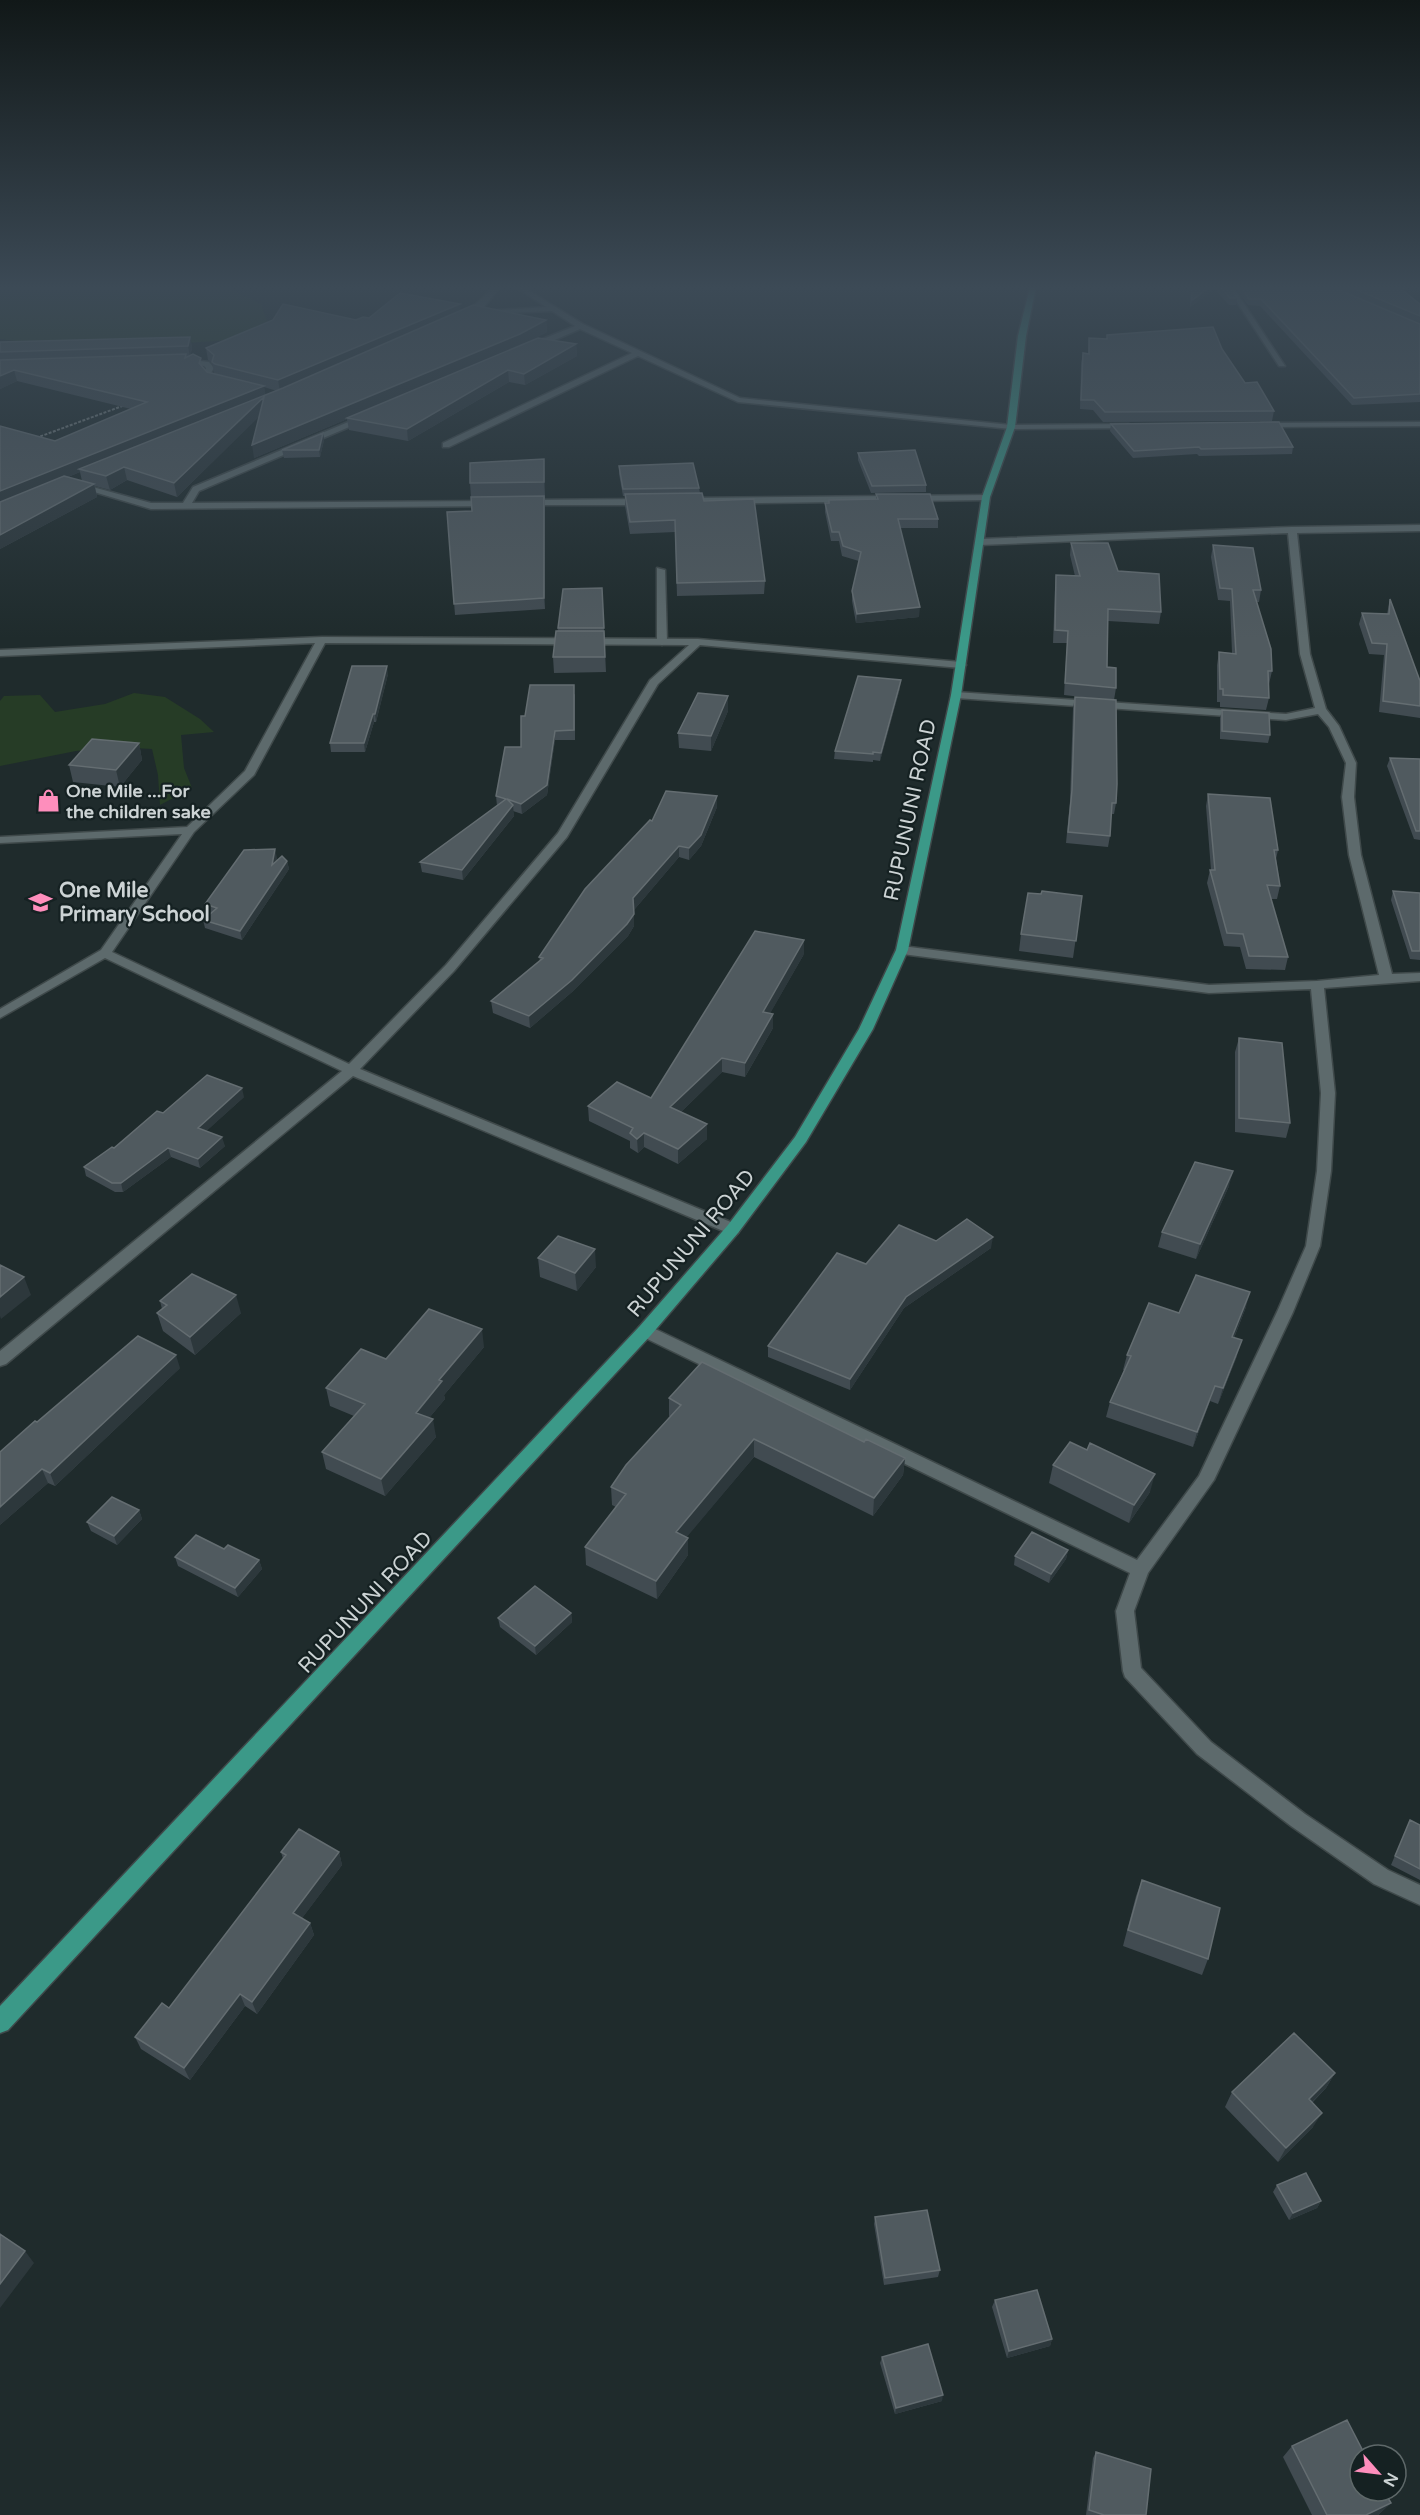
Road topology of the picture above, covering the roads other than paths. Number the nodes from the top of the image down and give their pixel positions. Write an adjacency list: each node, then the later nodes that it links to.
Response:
1 (531, 404): 9 (street)
2 (782, 404): 8 (street)
3 (1014, 404): 8 (main road, RUPUNUNI ROAD)
4 (373, 414): 16 (street)
5 (1420, 424): 6 (street)
6 (1248, 425)
7 (1141, 426): 8 (street)
8 (1011, 427): 11 (main road, RUPUNUNI ROAD)
9 (446, 445)
10 (80, 480): 16 (street)
11 (986, 497): 13 (street); 19 (main road, RUPUNUNI ROAD)
12 (650, 501): 15 (street)
13 (674, 501)
14 (507, 503): 16 (street)
15 (519, 503)
16 (186, 506)
17 (1420, 528): 18 (street)
18 (1292, 530): 19 (street); 27 (street)
19 (980, 542): 25 (main road, RUPUNUNI ROAD)
20 (660, 570): 22 (street)
21 (322, 640): 22 (street); 24 (street); 28 (street)
22 (662, 642): 23 (street)
23 (698, 642): 25 (street); 36 (street)
24 (0, 653)
25 (961, 665): 26 (main road, RUPUNUNI ROAD)
26 (956, 695): 27 (street); 30 (main road, RUPUNUNI ROAD)
27 (1321, 710): 33 (street)
28 (190, 831): 29 (street); 31 (street)
29 (0, 840)
30 (902, 950): 34 (street); 37 (main road, RUPUNUNI ROAD)
31 (105, 952): 35 (street); 36 (street)
32 (1420, 977): 33 (street)
33 (1386, 978): 34 (street)
34 (1317, 986): 40 (street)
35 (0, 1014)
36 (351, 1070): 37 (street); 39 (street)
37 (733, 1229): 38 (main road, RUPUNUNI ROAD)
38 (645, 1331): 40 (street); 42 (main road, RUPUNUNI ROAD)
39 (0, 1360)
40 (1140, 1570): 41 (street)
41 (1420, 1895)
42 (0, 2022)

